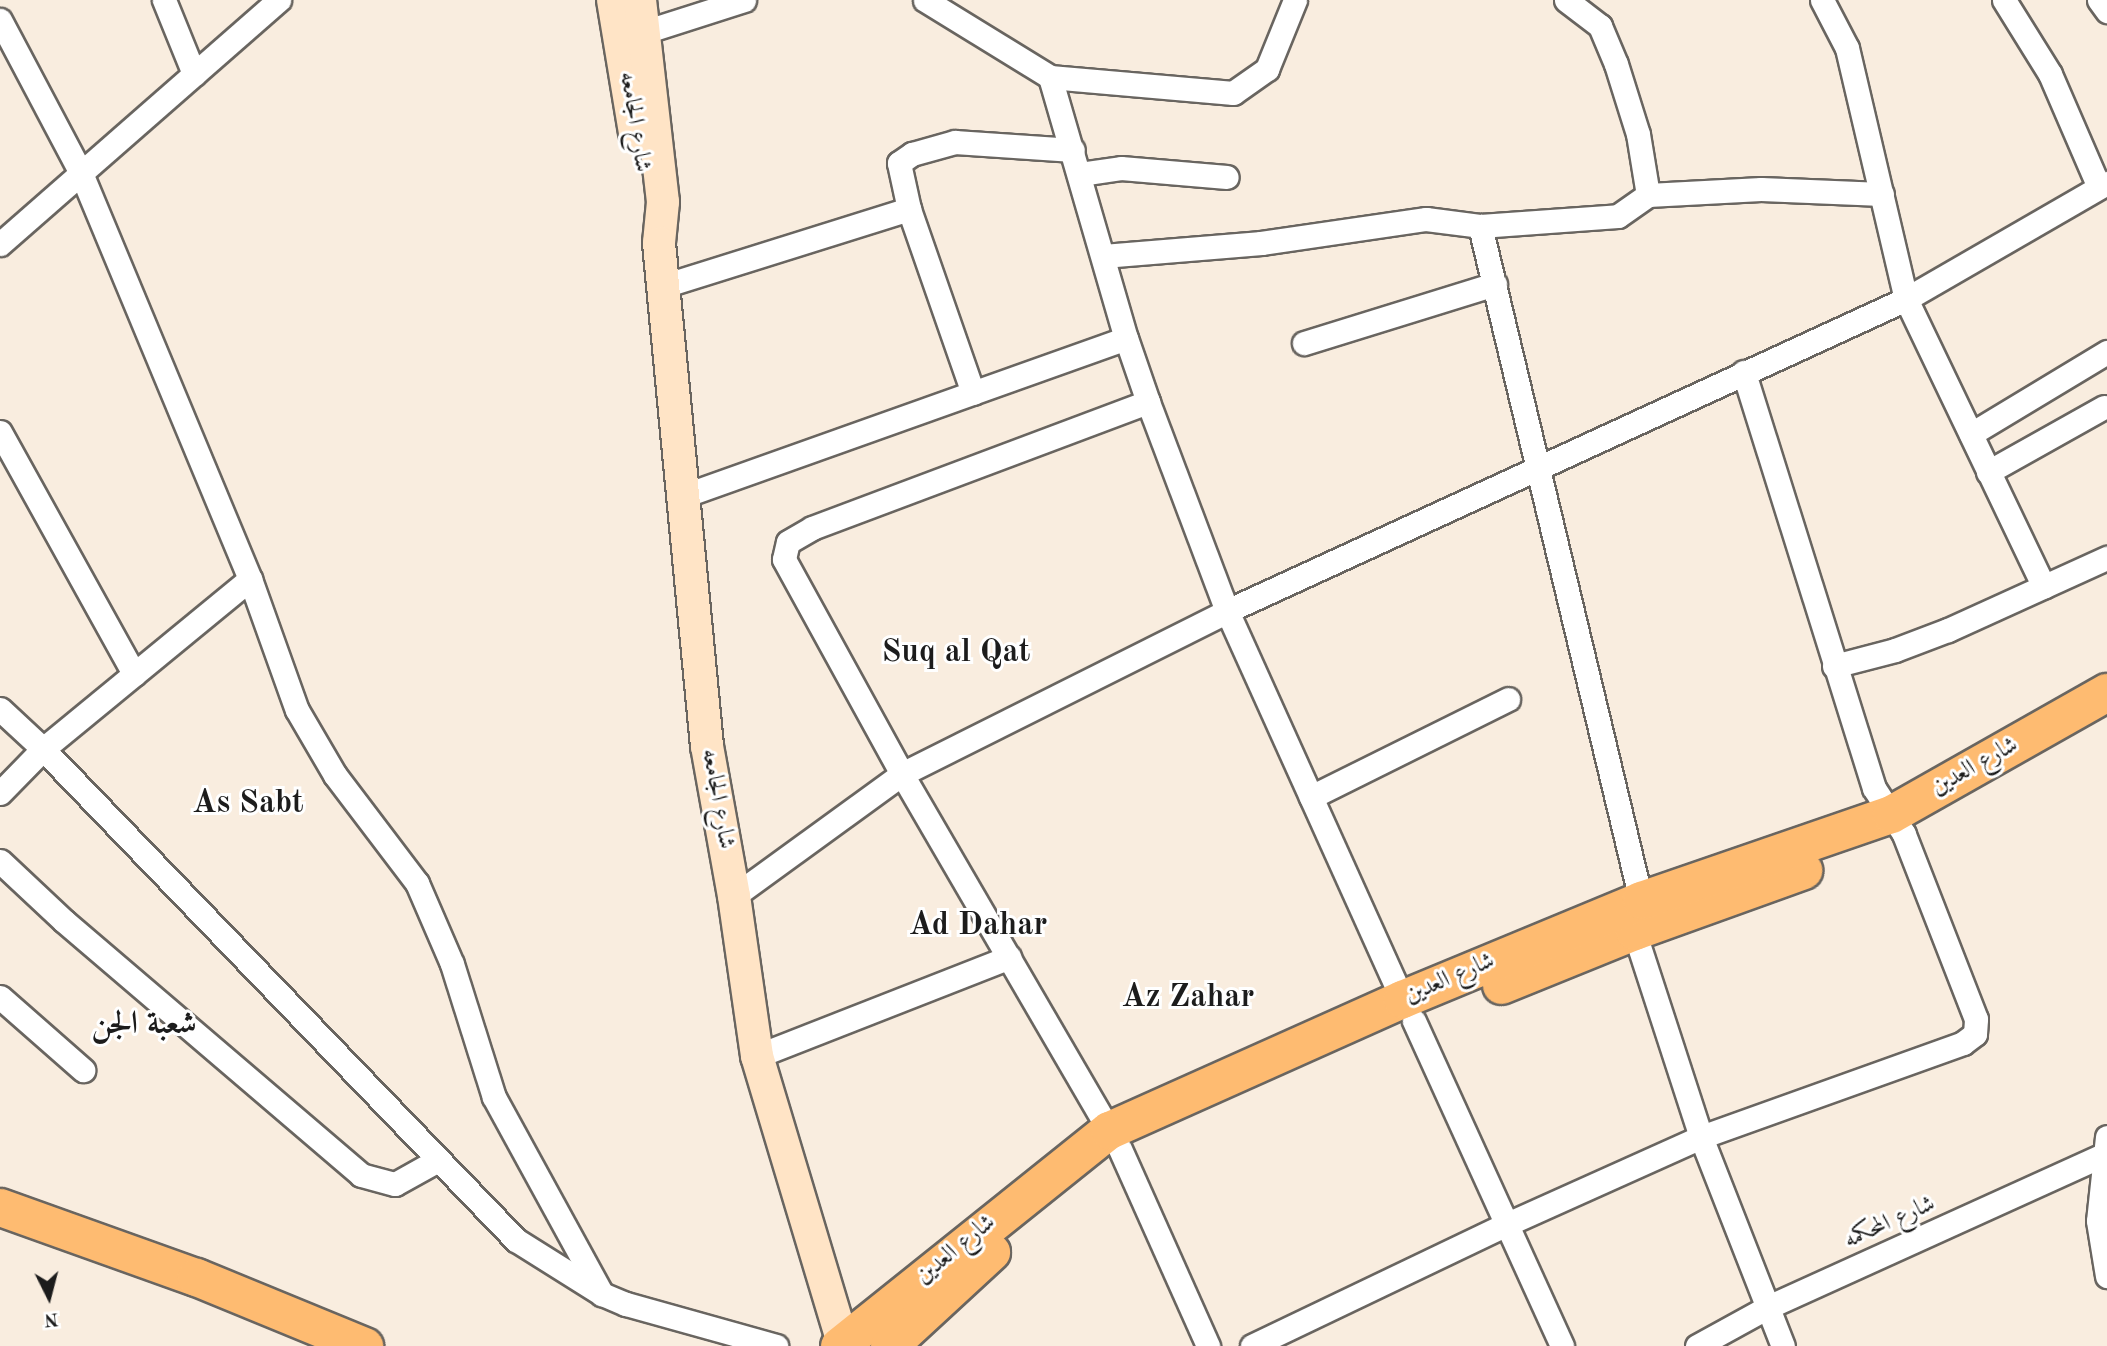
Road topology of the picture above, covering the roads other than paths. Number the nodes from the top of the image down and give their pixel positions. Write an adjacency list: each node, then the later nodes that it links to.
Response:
1 (164, 0): 15 (street)
2 (279, 0): 15 (street)
3 (613, 0): 26 (street, شارع الجامعه)
4 (640, 0): 14 (street, شارع الجامعه)
5 (744, 0): 14 (street)
6 (925, 0): 16 (street)
7 (1295, 0): 16 (street)
8 (1566, 0): 23 (street)
9 (1822, 0): 22 (street)
10 (2004, 0): 21 (street)
11 (2099, 0): 12 (street)
12 (2107, 10)
13 (0, 20): 18 (street)
14 (644, 32): 26 (street, شارع الجامعه)
15 (194, 74): 18 (street)
16 (1050, 77): 17 (street)
17 (1073, 150): 19 (street); 24 (street)
18 (81, 173): 27 (street); 45 (street)
19 (1080, 174): 20 (street); 28 (street)
20 (1227, 177)
21 (2103, 185): 31 (street)
22 (1882, 194): 23 (street); 31 (street)
23 (1648, 195): 25 (street)
24 (909, 209): 30 (street); 36 (street)
25 (1480, 226): 28 (street); 29 (street)
26 (659, 243): 30 (street, شارع الجامعه)
27 (0, 244)
28 (1103, 256): 32 (street)
29 (1495, 284): 33 (street); 41 (street)
30 (663, 286): 43 (street, شارع الجامعه)
31 (1906, 299): 35 (street); 40 (street)
32 (1126, 338): 36 (street); 37 (street)
33 (1304, 343)
34 (2107, 352): 40 (street)
35 (1744, 372): 41 (street); 48 (street)
36 (973, 393): 43 (street)
37 (1148, 402): 47 (street); 54 (street)
38 (2104, 407): 42 (street)
39 (0, 432): 49 (street)
40 (1971, 435): 42 (street)
41 (1541, 469): 47 (street); 60 (street)
42 (1988, 472): 46 (street)
43 (683, 496): 59 (street, شارع الجامعه)
44 (2107, 558): 46 (street)
45 (250, 579): 49 (street); 73 (street)
46 (2044, 587): 48 (street)
47 (1227, 611): 54 (street); 56 (street)
48 (1834, 666): 57 (street)
49 (134, 674): 53 (street)
50 (1508, 699): 56 (street)
51 (2105, 704): 57 (main road, شارع العدين)
52 (0, 709): 53 (street)
53 (43, 749): 55 (street); 69 (street)
54 (902, 774): 59 (street); 61 (street)
55 (0, 793)
56 (1311, 797): 63 (street)
57 (1897, 824): 60 (main road, شارع العدين); 66 (street)
58 (0, 861): 69 (street)
59 (734, 896): 64 (street, شارع الجامعه)
60 (1637, 915): 63 (main road, شارع العدين); 66 (street)
61 (1009, 957): 64 (street); 67 (street)
62 (0, 997): 65 (street)
63 (1408, 1010): 67 (main road, شارع العدين); 71 (street)
64 (757, 1056): 75 (street, شارع الجامعه)
65 (83, 1070)
66 (1701, 1137): 71 (street); 74 (street)
67 (1114, 1139): 75 (main road, شارع العدين); 78 (main road, شارع العدين); 79 (street)
68 (2107, 1150): 72 (street); 74 (street, شارع المحكمه)
69 (438, 1160): 73 (street)
70 (0, 1207): 76 (main road)
71 (1505, 1225): 80 (street); 81 (street)
72 (2107, 1276)
73 (602, 1294): 77 (street)
74 (1768, 1307): 82 (street, شارع المحكمه); 83 (street)
75 (841, 1344)
76 (364, 1346)
77 (776, 1346)
78 (888, 1346)
79 (1208, 1346)
80 (1252, 1346)
81 (1562, 1346)
82 (1697, 1346)
83 (1783, 1346)

